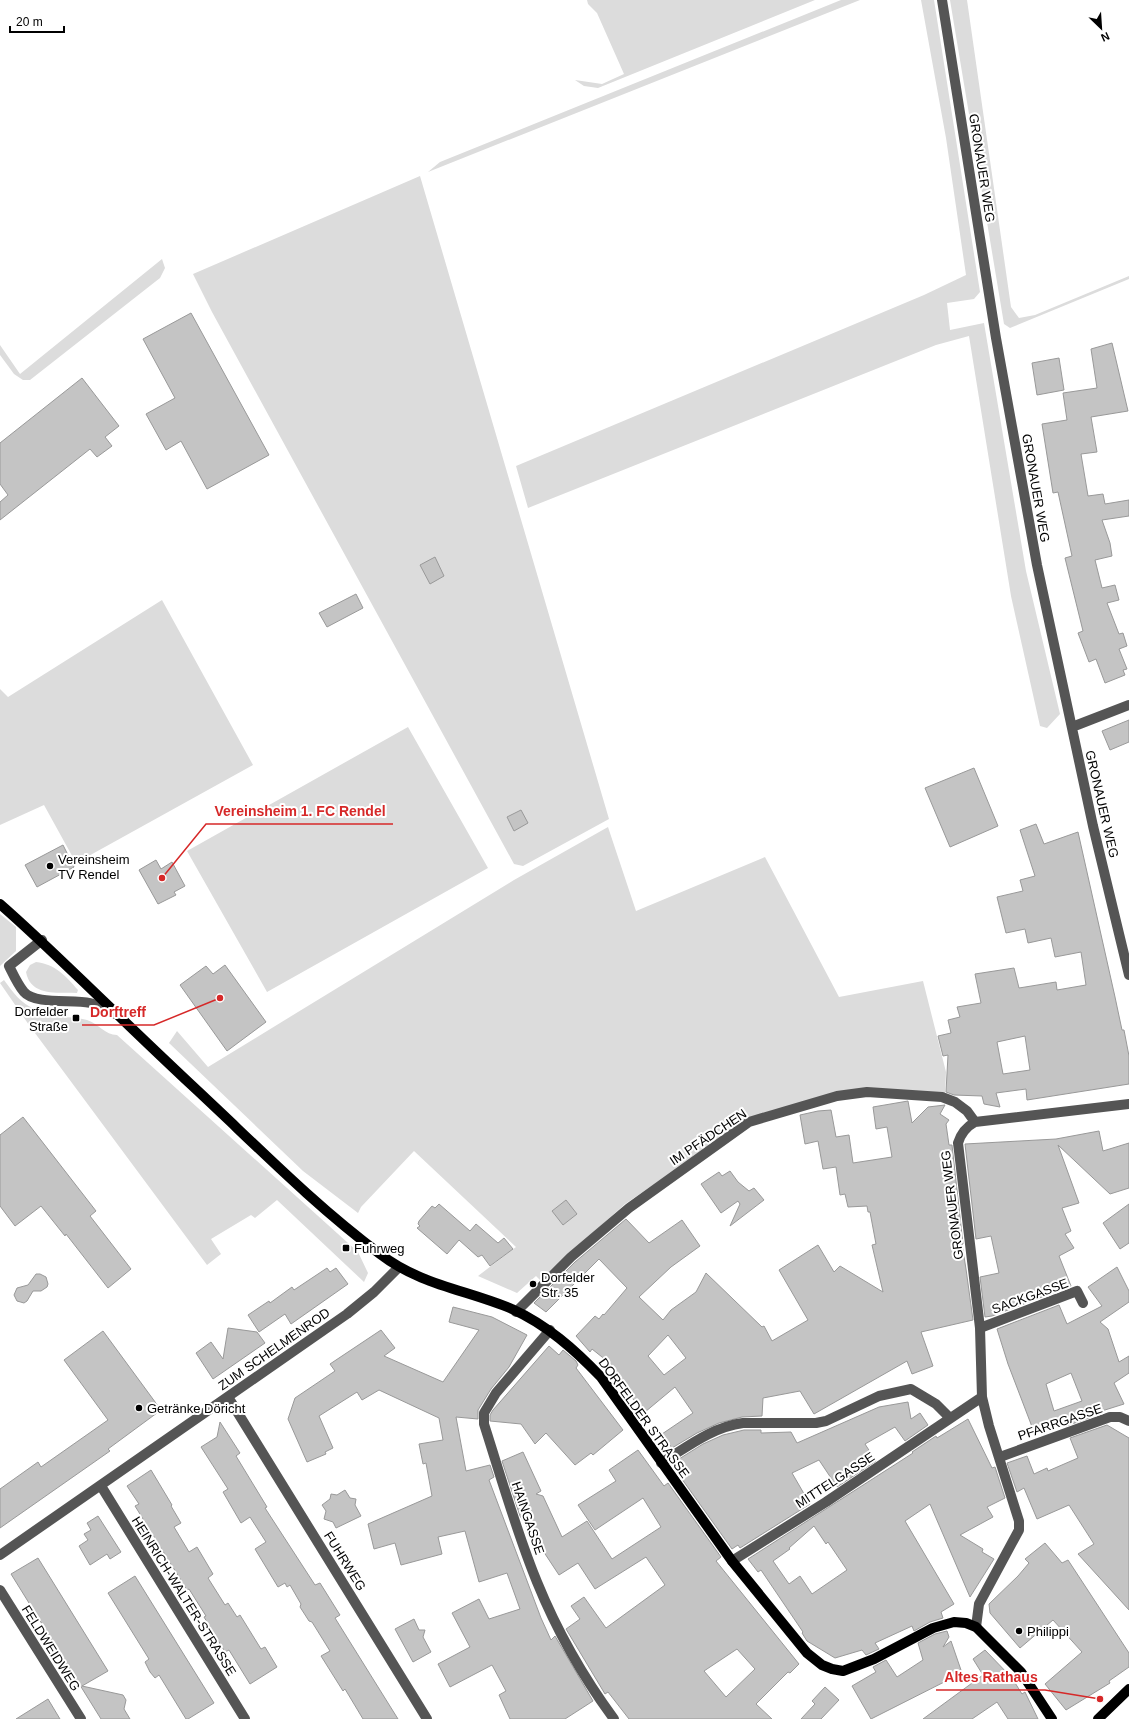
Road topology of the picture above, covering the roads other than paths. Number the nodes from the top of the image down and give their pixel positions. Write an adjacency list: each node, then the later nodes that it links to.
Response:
1 (942, 0): 3 (street, GRONAUER WEG)
2 (1129, 705): 3 (street)
3 (1072, 727): 6 (street, GRONAUER WEG)
4 (0, 904): 5 (main road, DORFELDER STRASSE)
5 (42, 940): 7 (main road, DORFELDER STRASSE); 7 (street)
6 (1129, 975)
7 (116, 1014): 10 (main road, DORFELDER STRASSE)
8 (1129, 1104): 9 (street)
9 (975, 1122): 12 (street, IM PFÄDCHEN); 13 (street, GRONAUER WEG)
10 (398, 1268): 12 (main road, DORFELDER STRASSE); 15 (street, ZUM SCHELMENROD)
11 (1083, 1303): 13 (street, SACKGASSE)
12 (516, 1312): 14 (main road, DORFELDER STRASSE)
13 (980, 1328): 16 (street, GRONAUER WEG)
14 (550, 1330): 20 (main road, DORFELDER STRASSE); 30 (street, HAINGASSE)
15 (228, 1397): 21 (street, ZUM SCHELMENROD); 29 (street, FUHRWEG)
16 (982, 1397): 17 (street, MITTELGASSE); 19 (street, GRONAUER WEG)
17 (950, 1418): 20 (street); 23 (street, MITTELGASSE)
18 (1129, 1421): 19 (street, PFARRGASSE)
19 (1000, 1457): 25 (street, GRONAUER WEG)
20 (661, 1462): 23 (main road, DORFELDER STRASSE)
21 (100, 1486): 22 (street, ZUM SCHELMENROD); 28 (street, HEINRICH-WALTER-STRASSE)
22 (0, 1555)
23 (732, 1561): 25 (main road, DORFELDER STRASSE)
24 (0, 1590): 27 (street, FELDWEIDWEG)
25 (976, 1627): 31 (main road)
26 (1129, 1689): 32 (main road)
27 (81, 1719)
28 (245, 1719)
29 (427, 1719)
30 (614, 1719)
31 (1052, 1719)
32 (1098, 1719)

